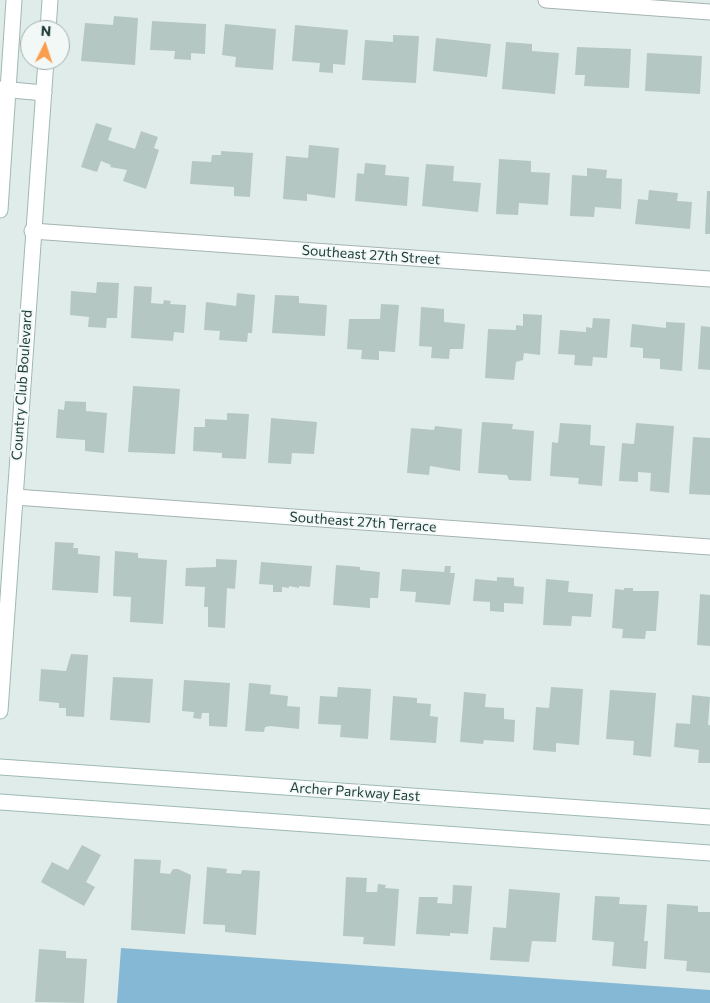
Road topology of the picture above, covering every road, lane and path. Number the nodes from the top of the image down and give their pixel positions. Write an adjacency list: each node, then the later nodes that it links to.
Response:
1 (14, 0): 7 (street)
2 (50, 0): 5 (street)
3 (546, 0): 4 (street)
4 (710, 12)
5 (49, 20)
6 (45, 70): 8 (street, Country Club Boulevard)
7 (4, 90): 8 (street); 9 (street)
8 (44, 93): 10 (street, Country Club Boulevard)
9 (0, 210)
10 (32, 231): 11 (street, Southeast 27th Street); 12 (street, Country Club Boulevard)
11 (710, 278)
12 (16, 496): 13 (street, Southeast 27th Terrace); 14 (street, Country Club Boulevard)
13 (710, 547)
14 (0, 711)
15 (0, 767): 17 (street, Archer Parkway East)
16 (0, 802): 18 (street)
17 (710, 817)
18 (710, 853)

